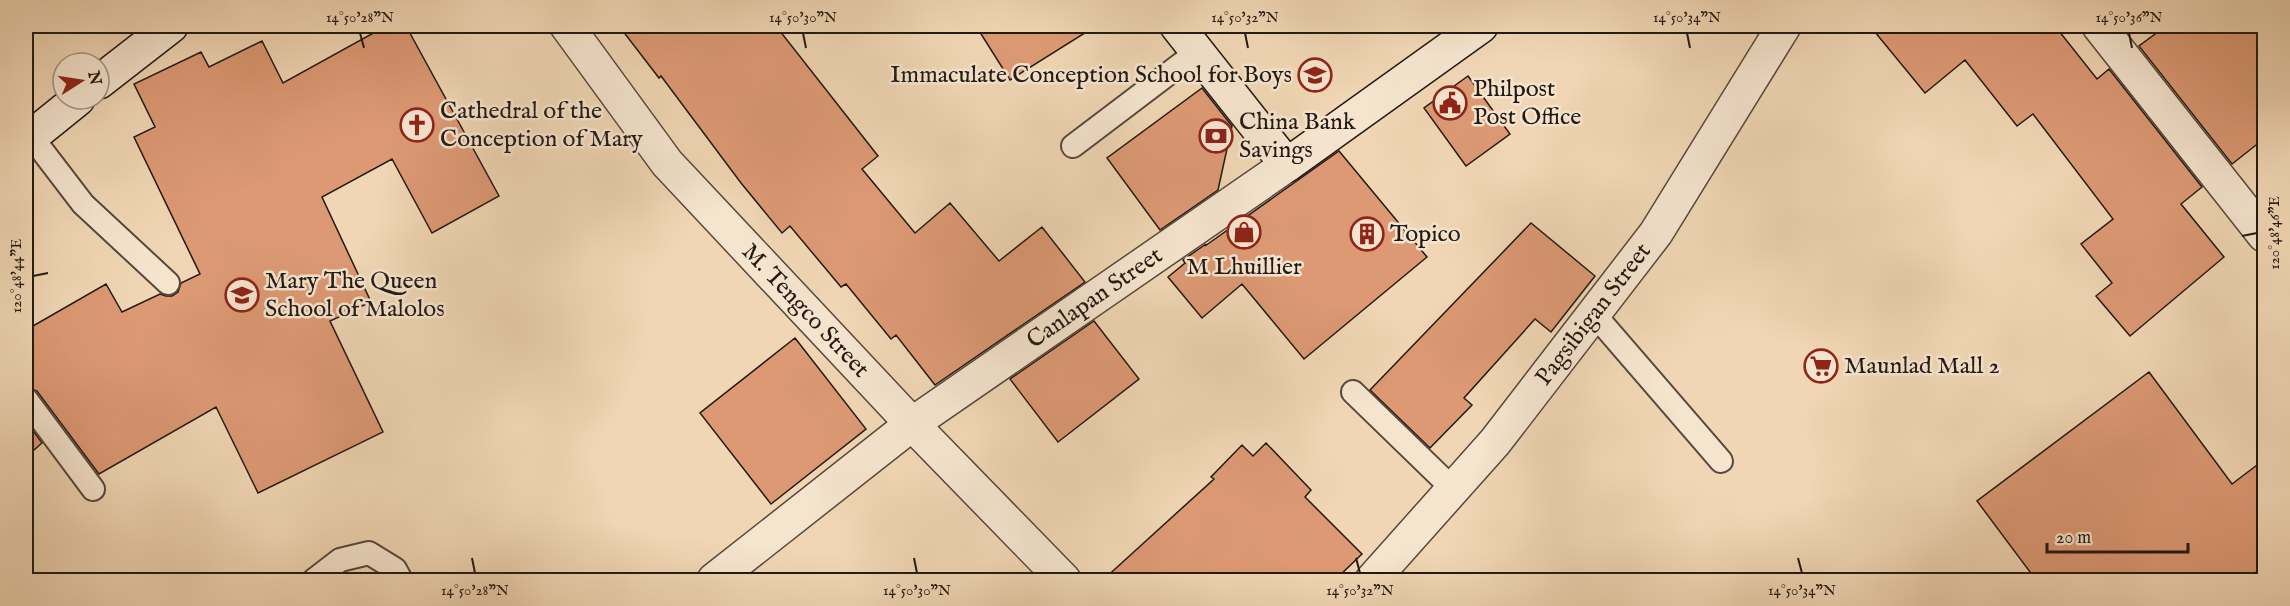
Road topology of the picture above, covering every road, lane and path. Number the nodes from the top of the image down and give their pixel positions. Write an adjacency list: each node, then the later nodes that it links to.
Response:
1 (171, 26): 8 (street)
2 (567, 26): 18 (street, M. Tengco Street)
3 (1177, 26): 7 (street)
4 (1481, 26): 12 (street, Canlapan Street)
5 (1784, 26): 15 (street, Pagsibigan Street)
6 (2099, 26): 13 (street)
7 (1197, 52): 11 (lane); 12 (street)
8 (111, 73)
9 (63, 111): 10 (street)
10 (28, 139): 14 (lane)
11 (1073, 146)
12 (1287, 165): 18 (street, Canlapan Street)
13 (2265, 235)
14 (168, 283)
15 (1594, 314): 19 (lane); 21 (street, Pagsibigan Street)
16 (1353, 392): 21 (lane)
17 (26, 399): 20 (lane)
18 (912, 424): 24 (street, Canlapan Street); 25 (street, M. Tengco Street)
19 (1722, 461)
20 (93, 489)
21 (1453, 489): 26 (street, Pagsibigan Street)
22 (314, 580): 23 (lane)
23 (401, 580)
24 (714, 580)
25 (1064, 580)
26 (1372, 580)

